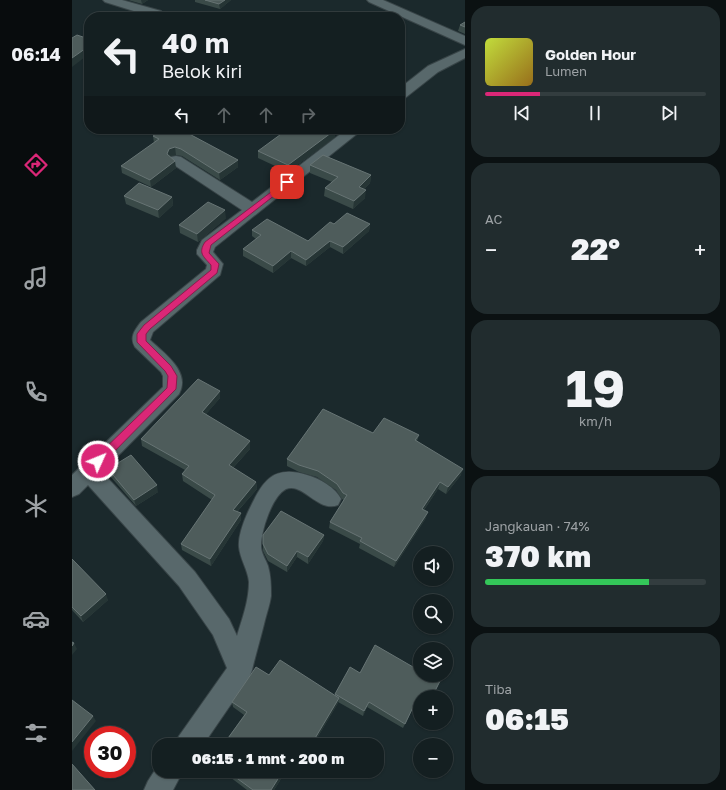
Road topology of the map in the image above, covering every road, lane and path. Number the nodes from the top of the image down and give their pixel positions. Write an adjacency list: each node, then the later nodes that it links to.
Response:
1 (109, 0): 3 (street)
2 (373, 0): 4 (street)
3 (151, 12)
4 (400, 12)
5 (405, 14): 6 (street)
6 (465, 41)
7 (465, 53): 8 (street)
8 (405, 91)
9 (350, 134): 11 (street)
10 (176, 160): 11 (street)
11 (252, 209): 12 (street)
12 (88, 471): 13 (street); 15 (street)
13 (72, 488)
14 (332, 499): 15 (street)
15 (240, 670): 16 (street)
16 (193, 738)
17 (165, 778): 18 (street)
18 (157, 790)

